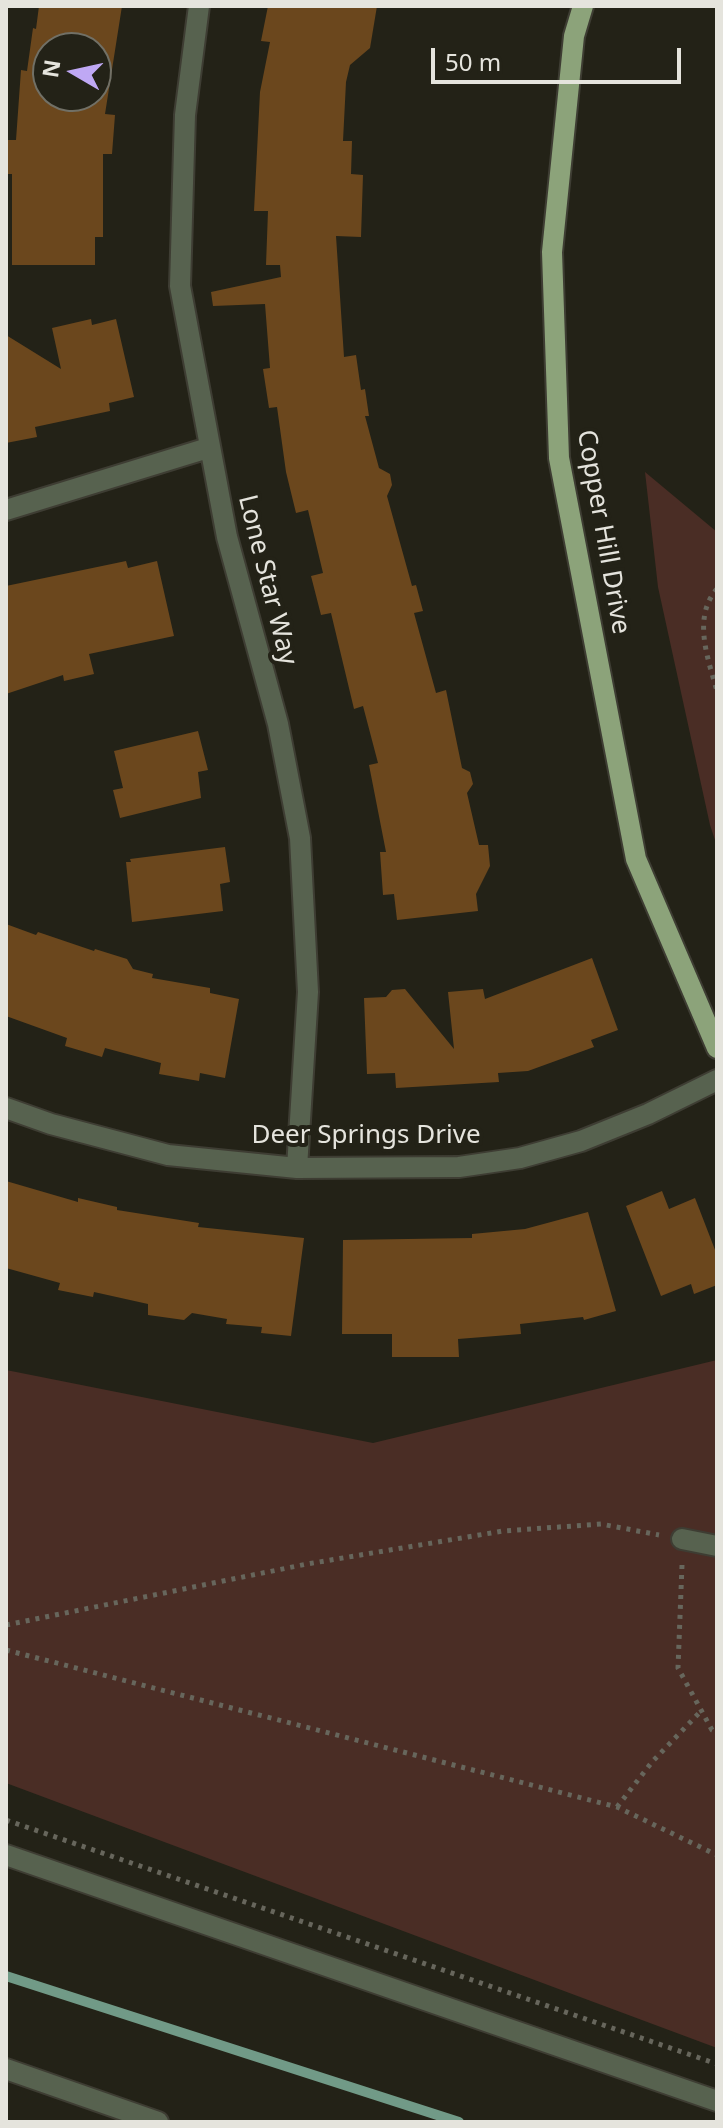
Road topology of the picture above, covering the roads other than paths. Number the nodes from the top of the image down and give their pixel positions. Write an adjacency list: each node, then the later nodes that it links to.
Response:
1 (199, 6): 3 (street, Lone Star Way)
2 (583, 6): 5 (main road, Copper Hill Drive)
3 (208, 448): 4 (street); 8 (street, Lone Star Way)
4 (6, 510)
5 (717, 1048)
6 (717, 1080): 8 (street, Deer Springs Drive)
7 (6, 1108): 8 (street, Deer Springs Drive)
8 (297, 1168)
9 (682, 1539): 10 (street)
10 (717, 1546)
11 (6, 1855): 13 (street)
12 (6, 2069): 14 (street)
13 (717, 2101)
14 (158, 2122)

